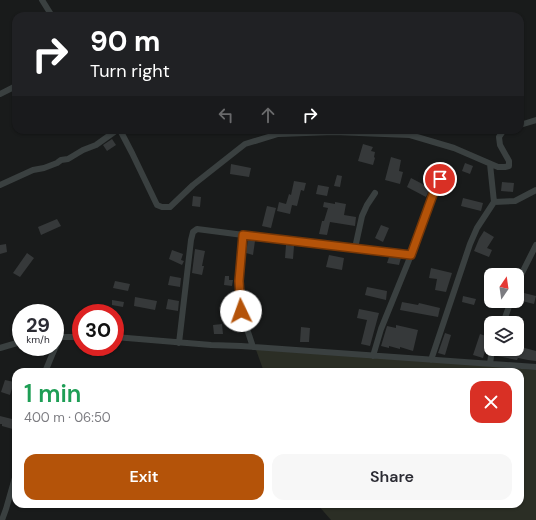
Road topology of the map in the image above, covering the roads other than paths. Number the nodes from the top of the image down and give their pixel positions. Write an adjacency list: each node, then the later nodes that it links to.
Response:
1 (42, 0): 2 (street)
2 (50, 12)
3 (12, 88): 4 (street)
4 (0, 94)
5 (536, 120): 6 (street)
6 (524, 124)
7 (111, 134): 14 (street)
8 (122, 134): 9 (street)
9 (278, 134)
10 (385, 134): 12 (street)
11 (501, 134): 12 (street)
12 (490, 164): 17 (street)
13 (440, 179): 21 (street)
14 (0, 185)
15 (536, 190): 17 (street)
16 (375, 193): 20 (street)
17 (494, 202): 31 (street)
18 (243, 235): 20 (street); 24 (street); 26 (street)
19 (536, 245): 22 (street)
20 (355, 248): 21 (street)
21 (411, 255): 29 (street)
22 (524, 270)
23 (124, 338): 24 (street)
24 (179, 343): 26 (street)
25 (12, 344): 27 (street)
26 (253, 347): 29 (street)
27 (0, 348)
28 (52, 356): 33 (street)
29 (373, 356): 31 (street)
30 (491, 356): 32 (street)
31 (431, 360): 32 (street)
32 (490, 364): 34 (street)
33 (47, 368)
34 (536, 368)
35 (12, 488): 36 (street)
36 (2, 520)

